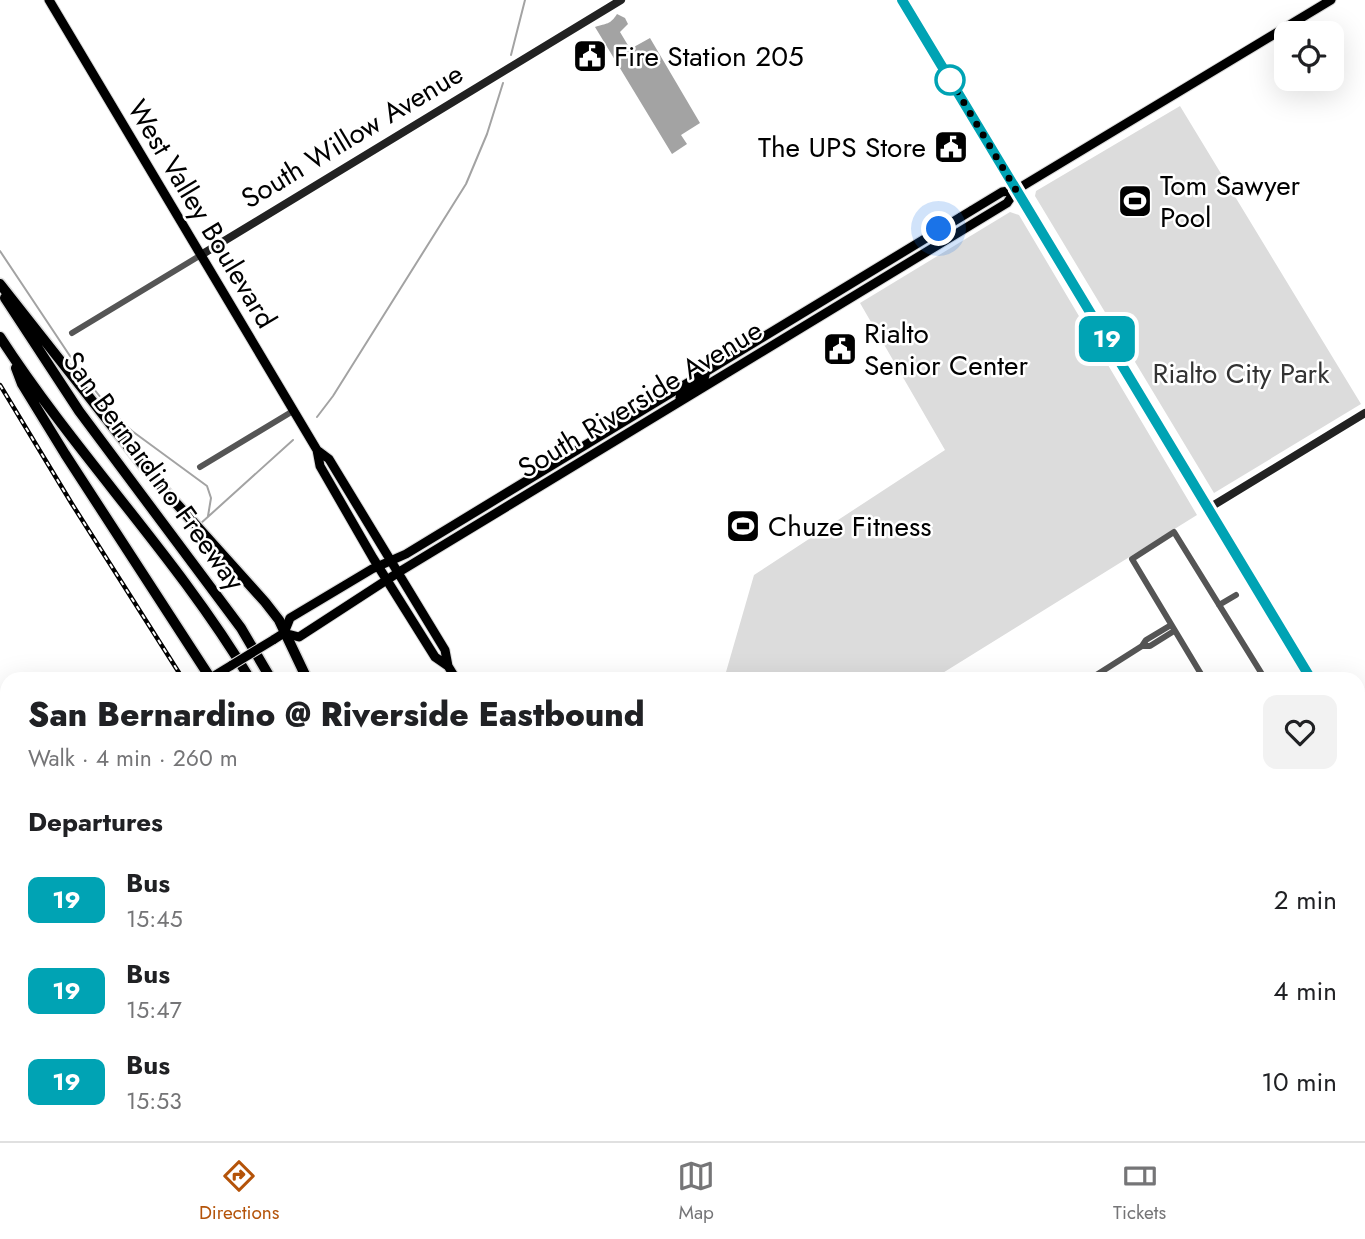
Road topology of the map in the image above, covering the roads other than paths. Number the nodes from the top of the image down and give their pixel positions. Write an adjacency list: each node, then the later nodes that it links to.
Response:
1 (49, 0): 6 (main road, West Valley Boulevard)
2 (621, 0): 6 (main road, South Willow Avenue)
3 (902, 0): 5 (main road)
4 (1331, 0): 5 (main road, South Riverside Avenue)
5 (1016, 190): 12 (main road, South Riverside Avenue); 13 (main road, South Riverside Avenue); 18 (main road)
6 (201, 256): 9 (street, South Willow Avenue); 14 (main road, West Valley Boulevard)
7 (0, 284): 24 (highway)
8 (0, 290): 29 (highway, San Bernardino Freeway)
9 (72, 333)
10 (0, 337): 11 (highway, San Bernardino Freeway)
11 (12, 356): 26 (highway); 28 (highway, San Bernardino Freeway)
12 (706, 371): 13 (main road); 19 (main road, South Riverside Avenue)
13 (678, 403): 19 (main road, South Riverside Avenue)
14 (293, 411): 16 (main road, West Valley Boulevard); 17 (street)
15 (1365, 413): 18 (main road)
16 (317, 450): 19 (main road, West Valley Boulevard); 20 (main road, West Valley Boulevard)
17 (200, 467)
18 (1209, 508): 35 (main road)
19 (396, 566): 20 (main road, South Riverside Avenue); 20 (main road, South Riverside Avenue); 25 (main road, West Valley Boulevard)
20 (383, 573): 24 (main road, South Riverside Avenue); 24 (main road, South Riverside Avenue); 25 (main road, West Valley Boulevard)
21 (1236, 595): 22 (street)
22 (1219, 605): 23 (street); 34 (street)
23 (1172, 628): 32 (street); 33 (street)
24 (284, 633): 27 (main road, South Riverside Avenue, bridge); 30 (highway)
25 (448, 666): 31 (main road)
26 (209, 672)
27 (220, 672)
28 (246, 672)
29 (267, 672)
30 (304, 672)
31 (452, 672)
32 (1101, 672)
33 (1200, 672)
34 (1261, 672)
35 (1305, 672)

